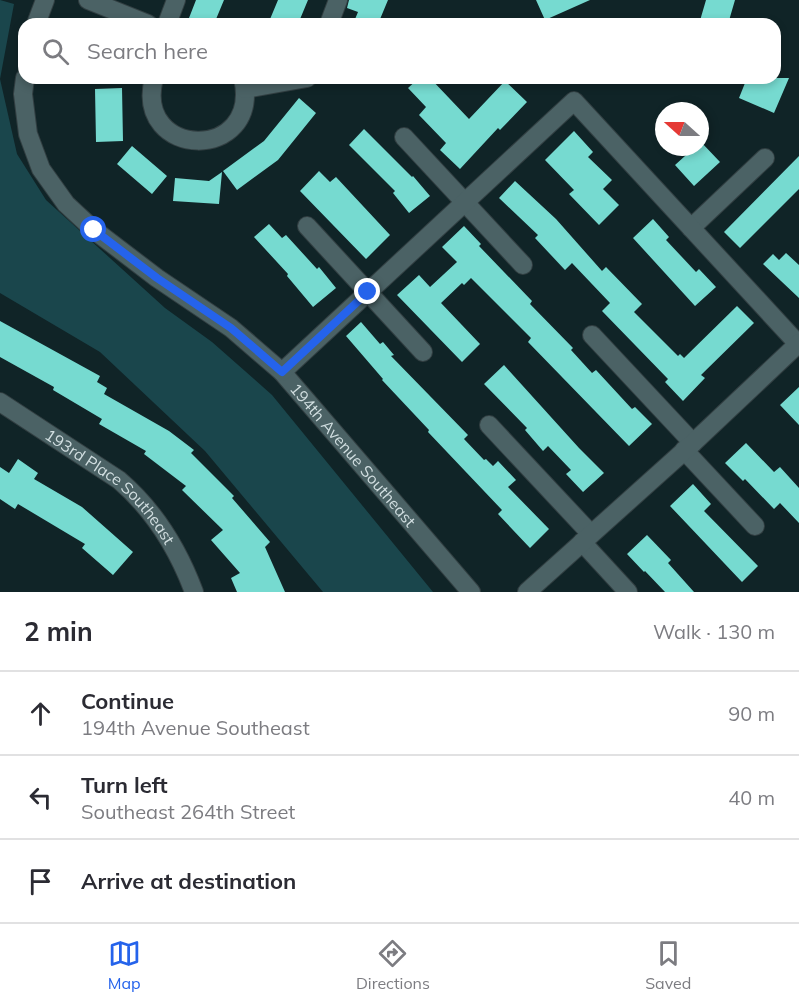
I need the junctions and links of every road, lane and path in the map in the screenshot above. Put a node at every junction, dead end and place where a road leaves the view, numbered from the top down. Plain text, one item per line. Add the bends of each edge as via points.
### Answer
1 (45, 0) edge
2 (88, 0) edge
3 (176, 0) edge
4 (338, 0) edge
5 (38, 18) edge
6 (133, 18) edge
7 (169, 18) edge
8 (331, 18) edge
9 (153, 84) edge
10 (244, 84) edge
11 (24, 86) edge
12 (404, 137) dead end
13 (765, 158) dead end
14 (465, 202) junction
15 (307, 226) dead end
16 (691, 228) junction
17 (523, 265) dead end
18 (368, 292) junction
19 (592, 335) dead end
20 (799, 344) edge
21 (423, 352) dead end
22 (282, 372) junction
23 (0, 402) edge
24 (489, 425) dead end
25 (688, 446) junction
26 (755, 526) dead end
27 (586, 538) junction
28 (194, 592) edge
29 (471, 592) edge
30 (527, 592) edge
31 (628, 592) edge

1 - 5 street
2 - 6 street
3 - 7 street
4 - 8 street
9 - 10 street via 152,99 159,121 187,140 209,140 229,130 242,111
11 - 22 street, 194th Avenue Southeast via 28,134 41,169 66,204 157,278 231,328
12 - 14 street
13 - 16 street
14 - 16 street via 574,101
14 - 17 street
14 - 18 street
15 - 18 street
16 - 20 street
18 - 21 street
18 - 22 street
19 - 25 street
20 - 25 street
22 - 29 street, 194th Avenue Southeast
23 - 28 street, 193rd Place Southeast via 137,495 168,536
24 - 27 street
25 - 26 street
25 - 27 street
27 - 30 street
27 - 31 street

